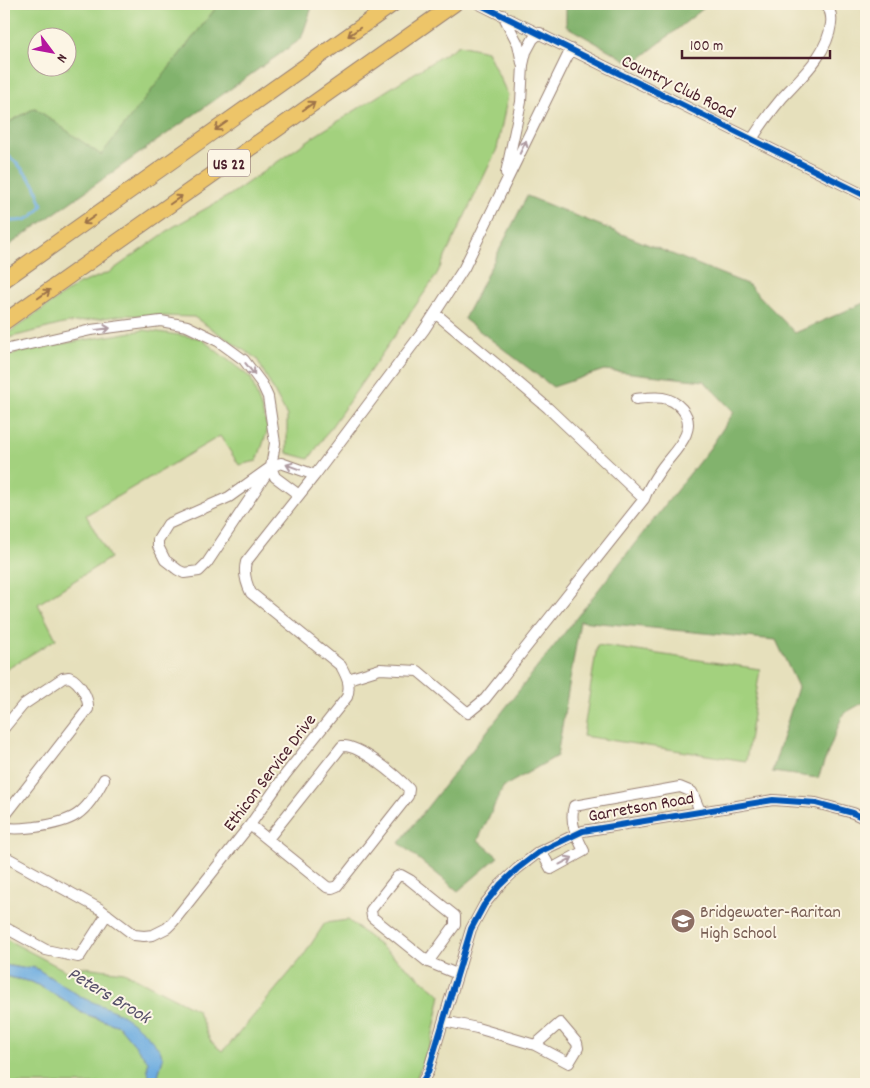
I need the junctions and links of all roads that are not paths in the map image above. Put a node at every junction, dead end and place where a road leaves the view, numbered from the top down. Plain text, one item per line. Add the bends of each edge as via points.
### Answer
1 (394, 4) edge
2 (454, 4) edge
3 (479, 4) edge
4 (824, 4) edge
5 (503, 16) junction
6 (540, 33) junction
7 (571, 49) junction
8 (523, 65) junction
9 (752, 139) junction
10 (501, 191) junction
11 (866, 196) edge
12 (4, 280) edge
13 (434, 314) junction
14 (4, 322) edge
15 (4, 350) edge
16 (636, 399) dead end
17 (270, 467) junction
18 (315, 475) junction
19 (299, 495) junction
20 (644, 499) junction
21 (348, 680) junction
22 (4, 728) edge
23 (104, 779) dead end
24 (700, 811) junction
25 (4, 817) edge
26 (866, 818) edge
27 (250, 825) junction
28 (4, 828) edge
29 (576, 835) junction
30 (268, 839) junction
31 (541, 851) junction
32 (4, 856) edge
33 (107, 914) junction
34 (4, 927) edge
35 (428, 962) junction
36 (457, 974) junction
37 (444, 1021) junction
38 (535, 1045) dead end
39 (421, 1084) edge

1 -> 12 highway, US 22
14 -> 2 highway, US 22
3 - 5 street, Country Club Road
4 - 9 street via 830,10 832,20 823,48
5 - 6 street, Country Club Road
5 - 8 street via 518,44
6 - 7 street, Country Club Road
6 - 8 street via 529,46
7 - 9 street, Country Club Road
10 -> 7 street
8 - 10 street via 520,102
9 - 11 street, Country Club Road
10 - 13 street via 476,246
13 - 18 street
13 - 20 street via 548,408
15 -> 17 street via 91,330 161,321 188,326 235,352 262,384 268,397 275,443
16 - 20 street via 662,397 676,402 687,415 688,429 679,447 662,467
17 - 17 street via 228,497 168,524 158,540 165,560 184,573 199,571
18 -> 17 street via 281,463
17 - 19 street via 275,478
18 - 19 street
19 - 21 street via 246,562 246,583 251,593 341,666
20 - 21 street via 485,699 468,713 418,671 380,669
21 - 27 street, Ethicon Service Drive via 347,697
22 - 25 street via 22,705 63,678 72,678 78,683 88,702 88,709
23 - 28 street via 86,806 73,818 44,826
24 - 26 street, Garretson Road via 794,800 834,807
24 - 29 street, Garretson Road via 583,831
24 - 29 street via 692,792 680,787 574,806 571,815
27 - 30 street
27 - 33 street, Ethicon Service Drive via 167,928 153,935 134,935
29 - 31 street, Garretson Road
31 -> 29 street via 551,869 584,851
30 - 30 street via 327,887 334,888 408,796 409,789 364,752 342,746
31 - 36 street, Garretson Road via 517,869 484,906 472,929
32 - 33 street, Ethicon Service Drive
33 - 34 street via 78,958 46,950
35 - 35 street via 372,917 371,910 396,877 410,880 455,916 455,925
35 - 36 street
36 - 37 street, Garretson Road
37 - 38 street
37 - 39 street, Garretson Road

